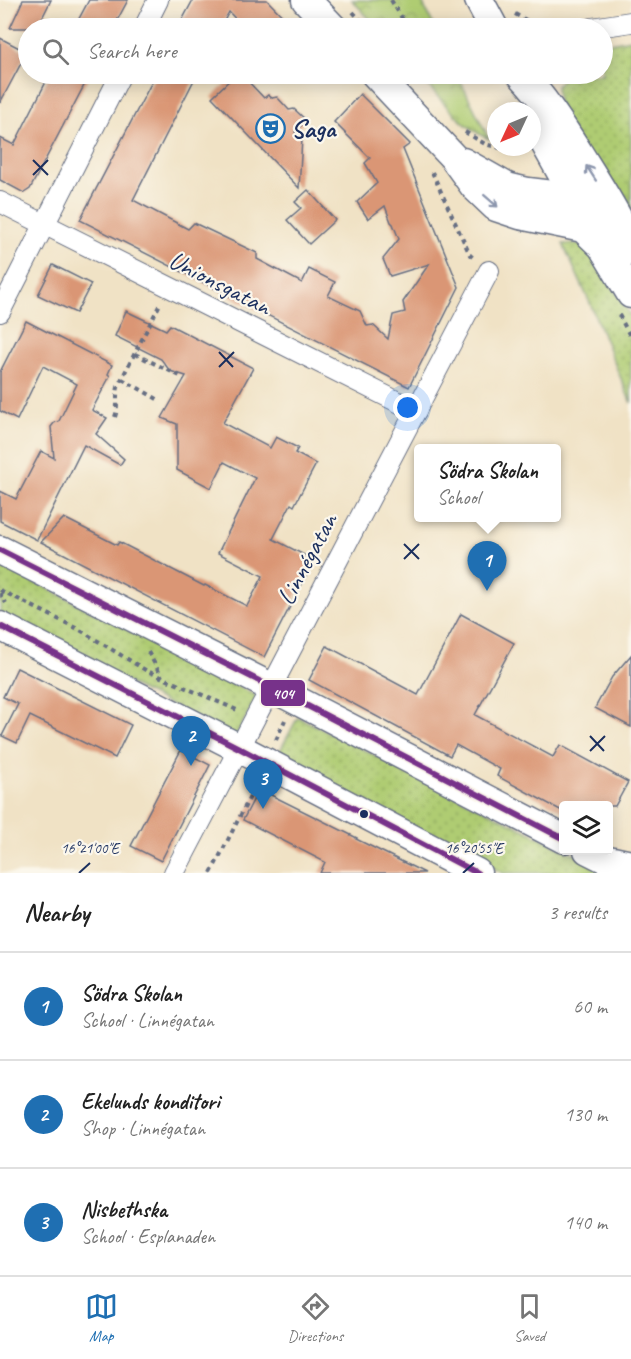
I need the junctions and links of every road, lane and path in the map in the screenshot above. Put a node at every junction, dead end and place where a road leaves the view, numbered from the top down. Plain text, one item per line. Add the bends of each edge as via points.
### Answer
1 (158, 0) edge
2 (306, 0) edge
3 (391, 0) edge
4 (479, 0) edge
5 (149, 18) edge
6 (323, 18) edge
7 (402, 18) edge
8 (489, 18) edge
9 (631, 22) edge
10 (613, 25) edge
11 (116, 84) edge
12 (382, 84) edge
13 (420, 84) edge
14 (517, 84) edge
15 (530, 84) edge
16 (428, 92) dead end
17 (523, 102) edge
18 (458, 125) dead end
19 (541, 137) edge
20 (487, 144) edge
21 (442, 164) junction
22 (576, 201) junction
23 (0, 202) edge
24 (45, 225) junction
25 (631, 242) edge
26 (602, 246) junction
27 (631, 250) edge
28 (489, 271) joint
29 (169, 287) junction
30 (631, 294) edge
31 (0, 312) edge
32 (135, 354) junction
33 (180, 376) dead end
34 (122, 380) junction
35 (161, 401) dead end
36 (416, 411) junction
37 (115, 417) dead end
38 (0, 550) edge
39 (0, 590) edge
40 (140, 621) junction
41 (0, 626) edge
42 (164, 678) junction
43 (169, 686) dead end
44 (271, 687) junction
45 (255, 718) junction
46 (239, 748) junction
47 (559, 836) edge
48 (598, 855) edge
49 (631, 865) edge
50 (174, 873) edge
51 (477, 873) edge

1 - 5 street
2 - 6 street
3 - 7 path
4 - 8 street
9 - 10 street
11 - 24 street
12 - 21 street
13 - 16 path
14 - 17 street
25 -> 15 street via 565,131
18 - 20 path
19 - 22 street
21 - 22 street via 486,174 507,187
21 -> 26 street via 496,207 583,228
21 - 28 path via 470,255
22 - 26 street
22 - 27 street via 595,208
23 - 24 street, Unionsgatan
24 - 29 street, Unionsgatan
24 - 31 street
26 - 30 street
28 - 36 street, Linnégatan
29 - 32 path
29 - 36 street, Unionsgatan
32 - 33 path
32 - 34 path
34 - 35 path
34 - 37 path via 117,390
36 - 44 street, Linnégatan
38 - 40 street
39 - 42 path
40 - 42 path via 138,634
40 - 44 street
41 - 46 street
42 - 43 path
42 - 45 path
44 - 45 street, Linnégatan
44 - 47 street
45 - 46 street, Linnégatan
46 - 50 street, Linnégatan
46 - 51 street
48 - 49 street

